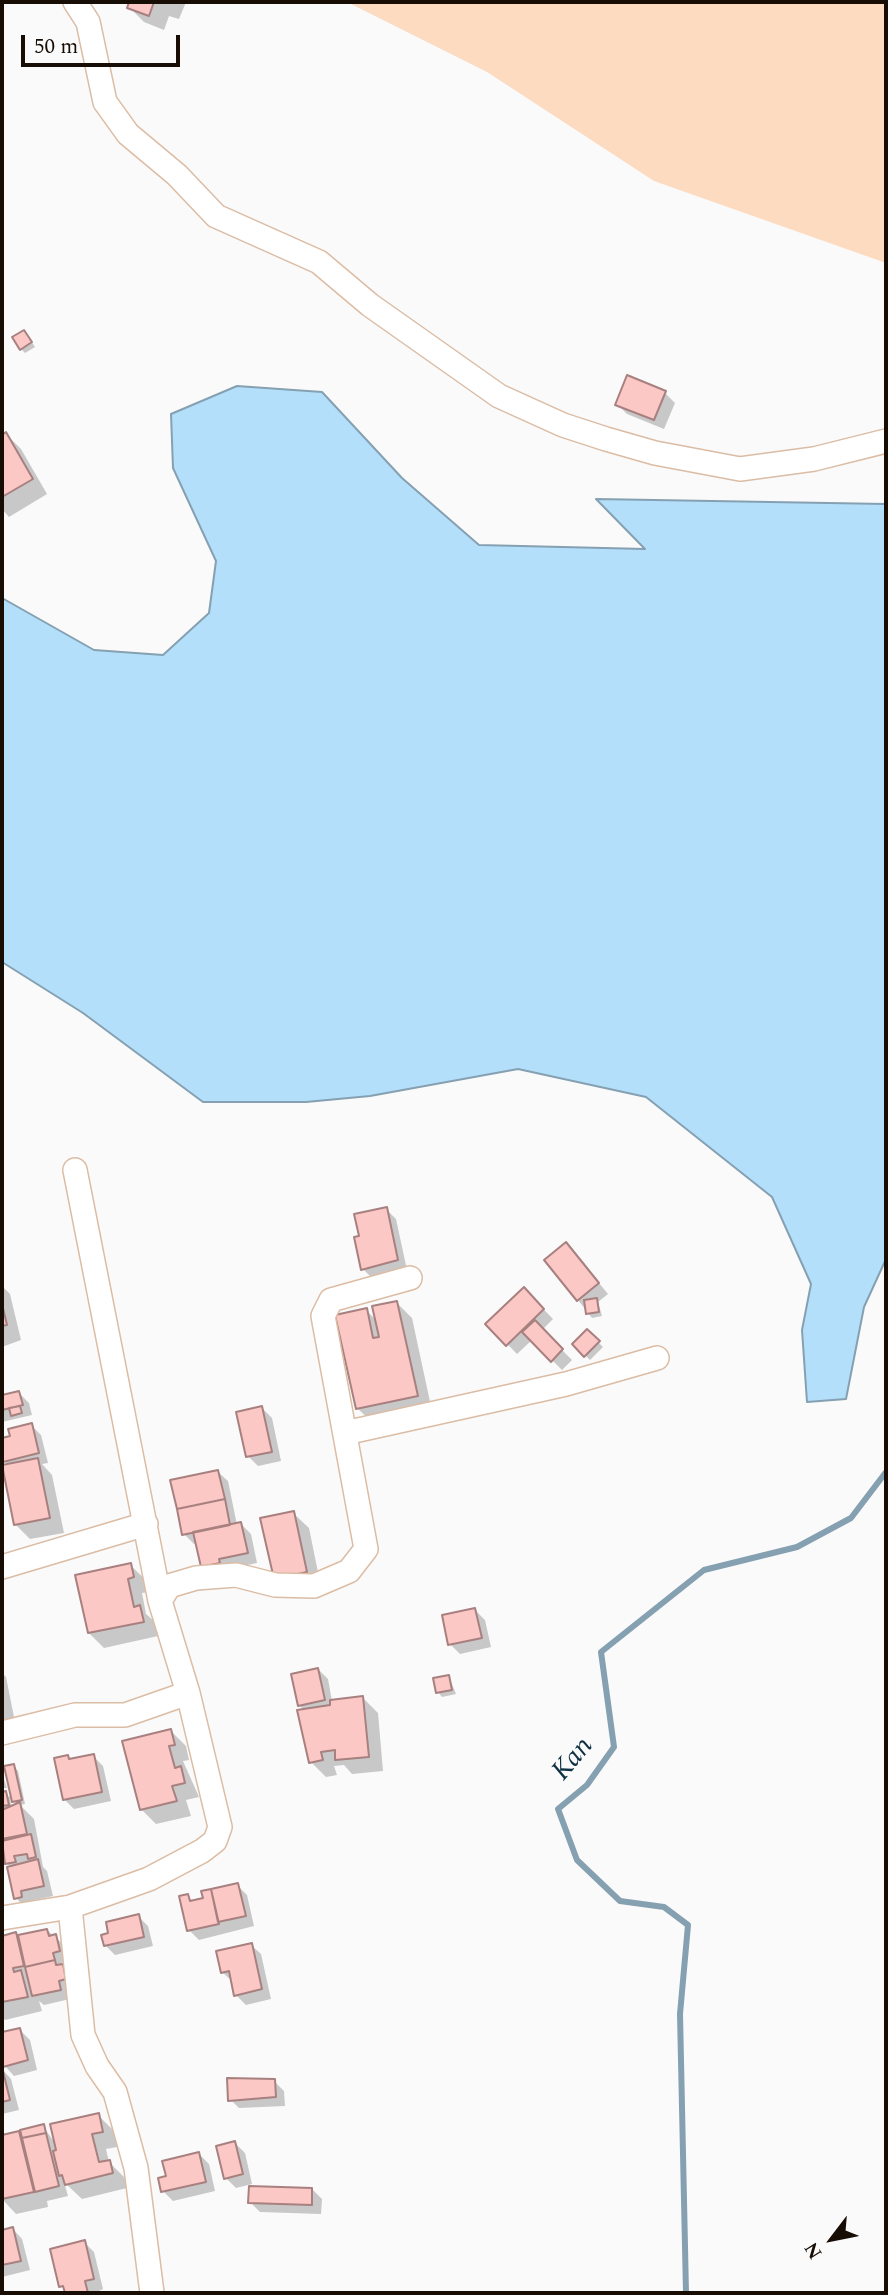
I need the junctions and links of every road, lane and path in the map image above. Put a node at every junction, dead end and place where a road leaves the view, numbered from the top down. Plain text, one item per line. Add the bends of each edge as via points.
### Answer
1 (75, 2) edge
2 (886, 441) edge
3 (75, 1170) dead end
4 (410, 1278) dead end
5 (657, 1358) dead end
6 (345, 1433) junction
7 (146, 1524) junction
8 (2, 1567) edge
9 (160, 1601) junction
10 (188, 1693) junction
11 (2, 1733) edge
12 (70, 1908) junction
13 (2, 1918) edge
14 (152, 2293) edge

1 - 2 street via 88,22 105,102 128,134 216,216 319,262 370,305 499,396 606,439 740,469 814,459
3 - 7 street
4 - 6 street via 331,1300 323,1316
5 - 6 street via 566,1384
6 - 9 street via 366,1549 349,1571 314,1586 275,1585 236,1575 196,1578 169,1586
7 - 8 street
7 - 9 street
9 - 10 street
10 - 11 street via 125,1715 75,1715
10 - 12 street via 220,1827 215,1841 149,1880
12 - 13 street
12 - 14 street via 83,2035 115,2092 136,2168

